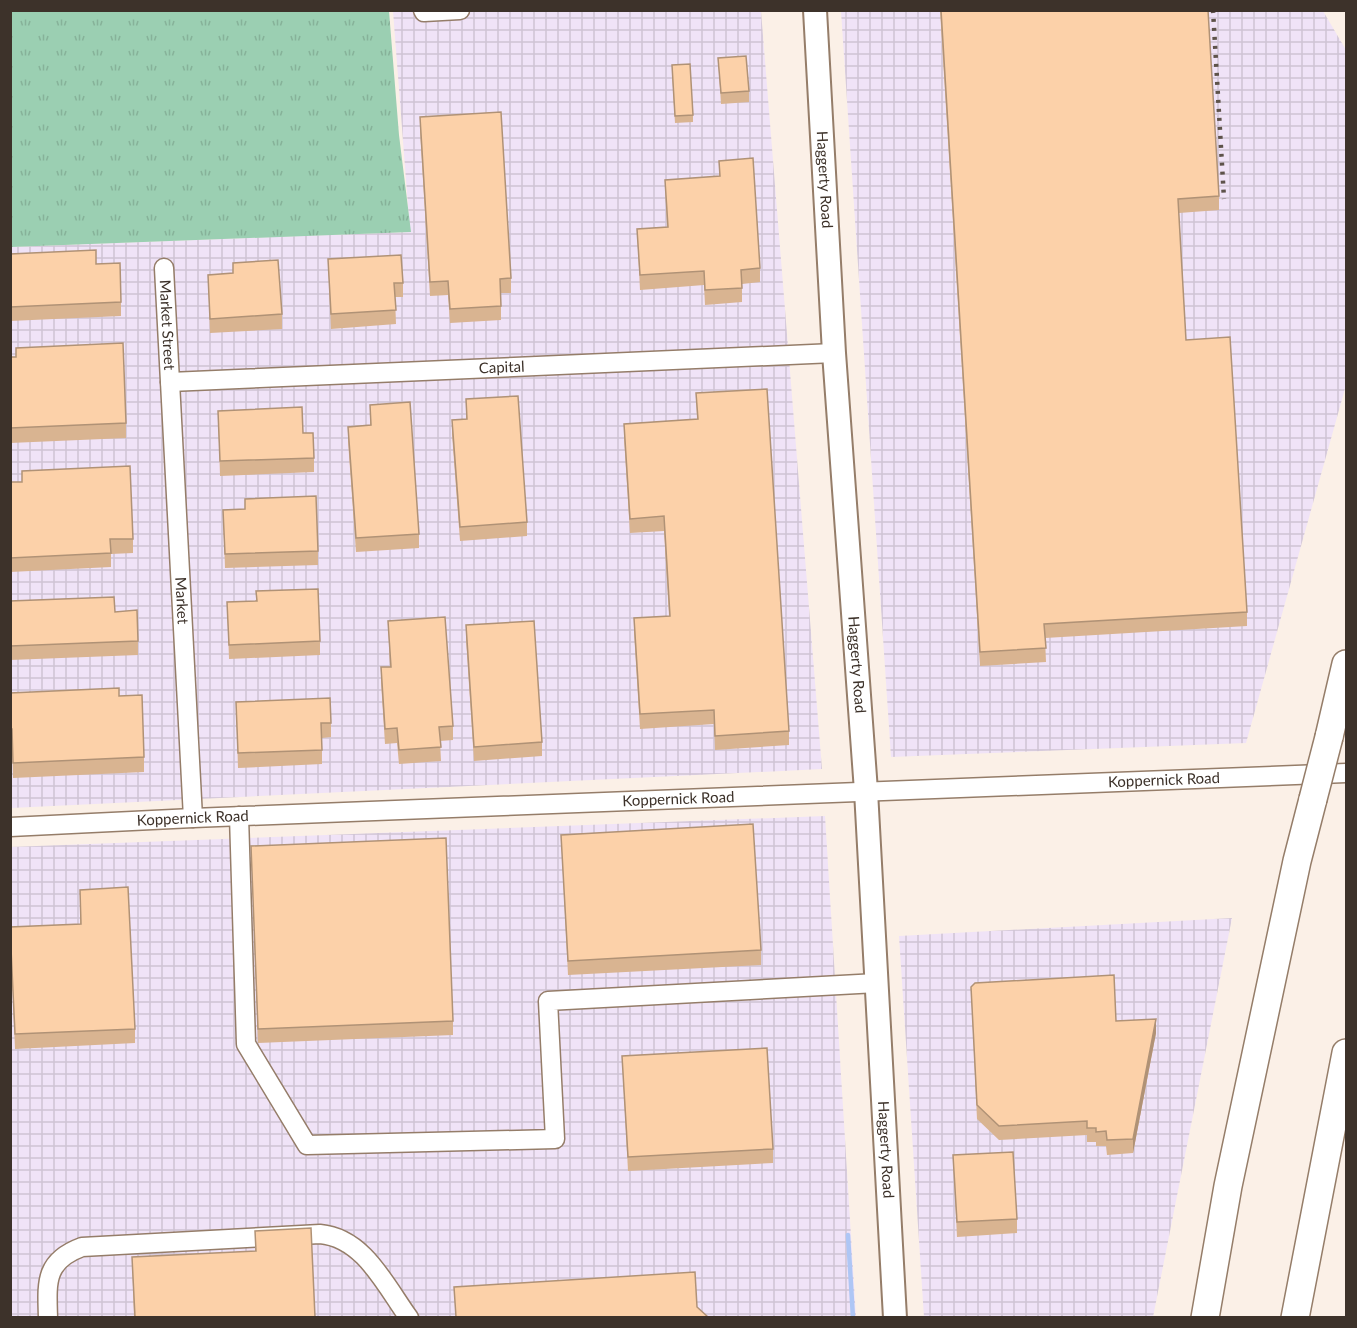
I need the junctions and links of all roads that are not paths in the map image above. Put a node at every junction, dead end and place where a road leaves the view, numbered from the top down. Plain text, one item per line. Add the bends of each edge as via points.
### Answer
1 (423, 10) edge
2 (460, 10) edge
3 (814, 10) edge
4 (164, 268) dead end
5 (834, 353) junction
6 (170, 382) junction
7 (1347, 664) edge
8 (1347, 773) edge
9 (866, 791) junction
10 (239, 816) junction
11 (193, 818) junction
12 (10, 827) edge
13 (877, 982) junction
14 (1347, 1053) edge
15 (48, 1317) edge
16 (409, 1317) edge
17 (895, 1317) edge
18 (1205, 1317) edge
19 (1295, 1317) edge

1 - 2 street
3 - 5 main road, Haggerty Road
4 - 6 street, Market Street
5 - 6 street, Capital
5 - 9 main road, Haggerty Road
6 - 11 street, Market
7 - 18 highway, bridge via 1297,861 1230,1174
8 - 9 street, Koppernick Road
9 - 10 street, Koppernick Road
9 - 13 main road, Haggerty Road
10 - 11 street, Koppernick Road
10 - 13 street via 246,1044 307,1145 555,1139 548,1001
11 - 12 street, Koppernick Road
13 - 17 main road, Haggerty Road
14 - 19 highway
15 - 16 street via 47,1288 53,1267 66,1254 82,1247 320,1234 345,1240 363,1253

